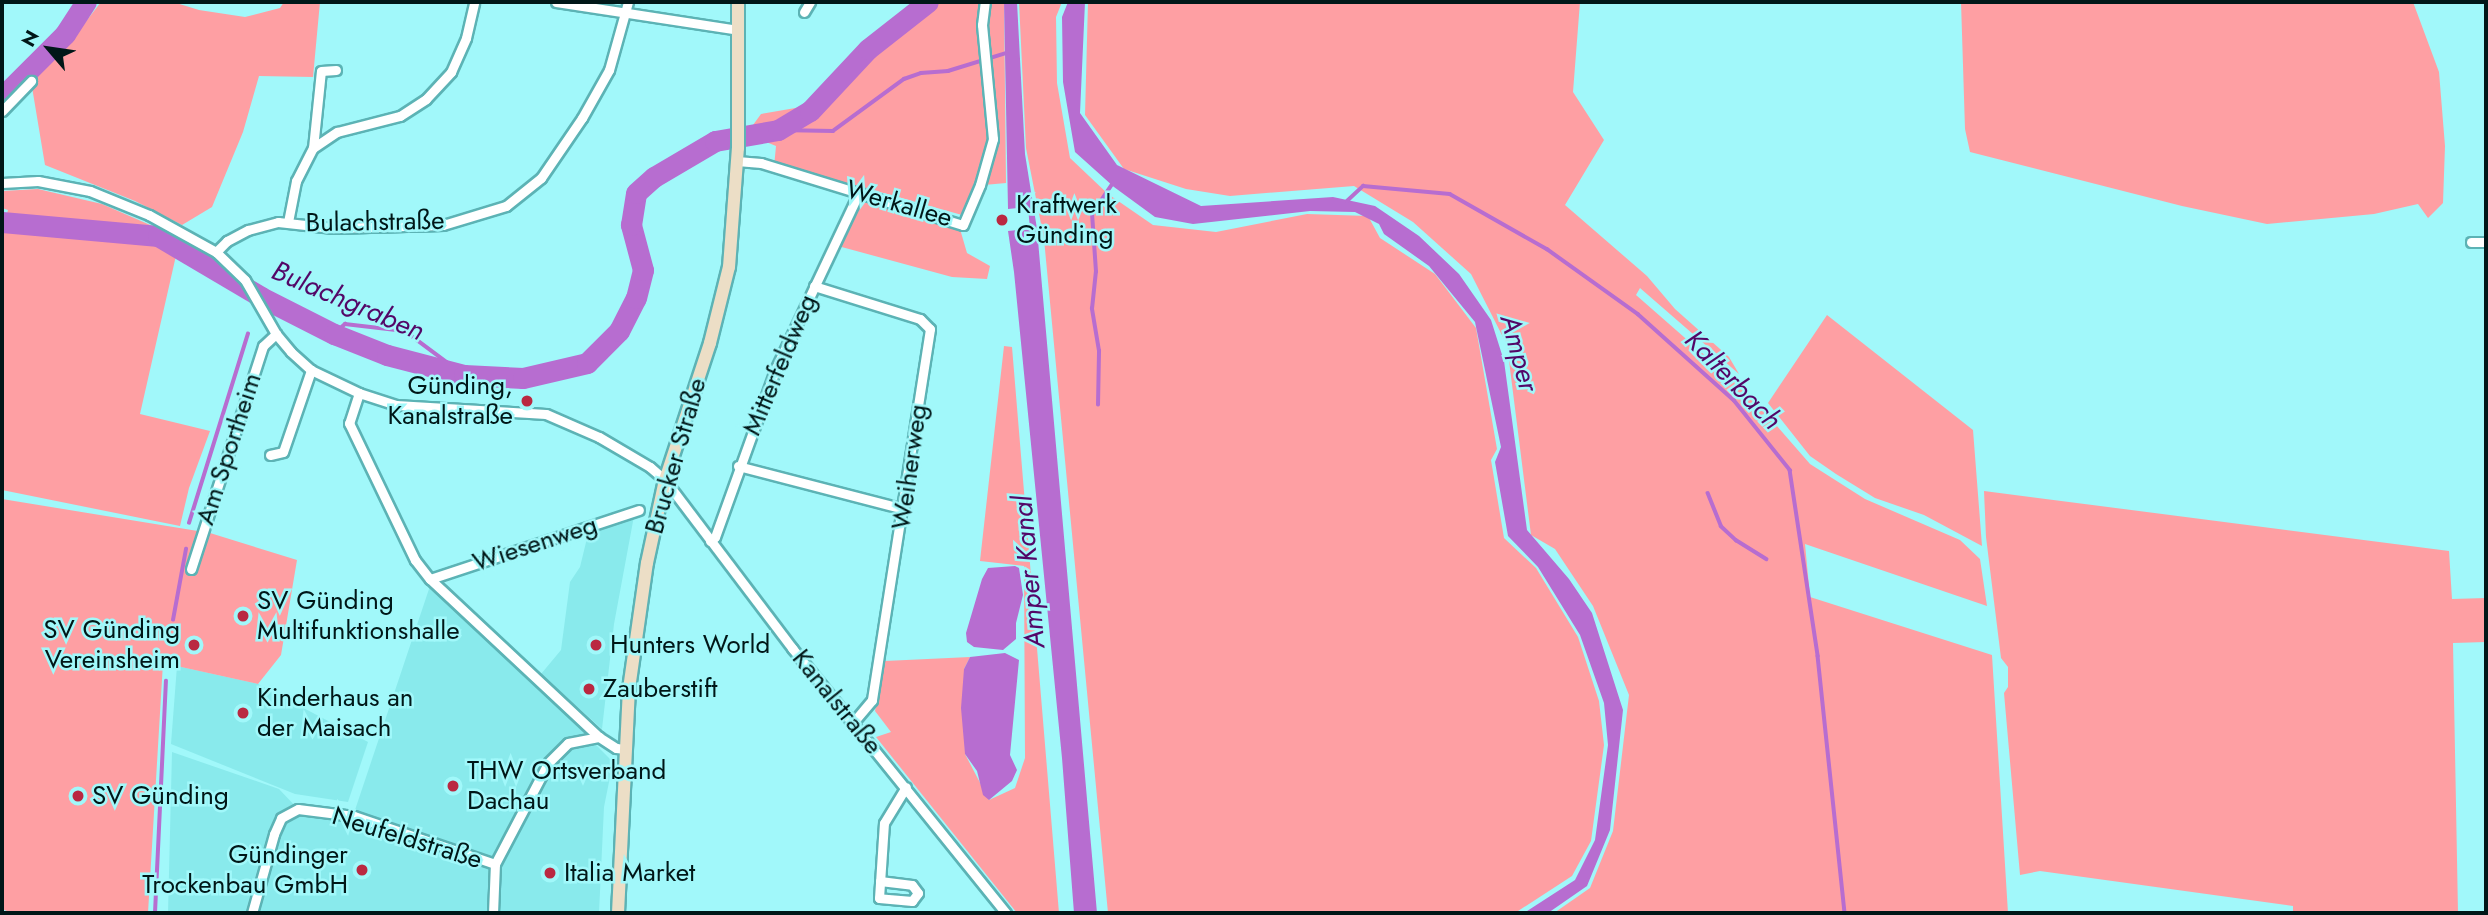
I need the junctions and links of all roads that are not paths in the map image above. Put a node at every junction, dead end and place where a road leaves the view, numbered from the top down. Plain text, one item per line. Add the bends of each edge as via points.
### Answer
1 (474, 2) edge
2 (556, 2) edge
3 (628, 2) edge
4 (738, 2) edge
5 (810, 2) edge
6 (985, 2) edge
7 (804, 12) dead end
8 (627, 13) junction
9 (738, 30) junction
10 (336, 70) dead end
11 (31, 81) dead end
12 (2, 111) edge
13 (313, 148) junction
14 (738, 155) junction
15 (2, 183) edge
16 (859, 192) junction
17 (288, 222) junction
18 (2471, 242) dead end
19 (2486, 242) edge
20 (216, 251) junction
21 (814, 286) junction
22 (276, 334) junction
23 (311, 370) junction
24 (359, 393) junction
25 (270, 455) dead end
26 (738, 466) junction
27 (665, 480) junction
28 (904, 509) junction
29 (639, 510) dead end
30 (710, 541) junction
31 (191, 569) dead end
32 (430, 579) junction
33 (853, 723) junction
34 (599, 737) junction
35 (625, 749) junction
36 (905, 786) junction
37 (495, 864) junction
38 (880, 881) dead end
39 (252, 913) edge
40 (493, 913) edge
41 (618, 913) edge
42 (1006, 913) edge

1 - 13 street via 466,38 451,72 426,99 400,116 337,132
2 - 8 street
3 - 8 street, Bulachstraße
4 - 9 main road, Brucker Straße
5 - 7 street
6 - 16 street, Werkallee via 982,25 993,139 963,225
8 - 9 street
8 - 17 street, Bulachstraße via 609,70 582,118 541,178 506,206 443,225 333,228
9 - 14 main road, Brucker Straße
10 - 13 street via 321,71
11 - 12 street
13 - 17 street via 296,181
14 - 16 street, Werkallee
14 - 27 main road, Brucker Straße via 734,223 721,305
15 - 20 street via 38,181 90,191 149,215
16 - 21 street, Mitterfeldweg
17 - 20 street, Bulachstraße via 248,230
18 - 19 street
20 - 22 street via 244,280
21 - 26 street, Mitterfeldweg
21 - 28 street, Weiherweg via 920,319 930,329
22 - 23 street
22 - 31 street, Am Sportheim via 263,346
23 - 24 street, Kanalstraße
23 - 25 street via 284,453
24 - 27 street, Kanalstraße via 396,405 546,414 618,448
24 - 32 street via 349,423 415,561
26 - 28 street
26 - 30 street, Mitterfeldweg
27 - 30 street, Kanalstraße
27 - 35 main road, Brucker Straße via 636,631
28 - 33 street, Weiherweg via 872,700
29 - 32 street, Wiesenweg
30 - 33 street, Kanalstraße
32 - 34 street
33 - 36 street, Kanalstraße
34 - 35 street
34 - 37 street, Neufeldstraße via 577,739 556,751
35 - 41 main road, Brucker Straße
36 - 38 street via 884,823
36 - 42 street, Kanalstraße
37 - 39 street, Neufeldstraße via 354,816 298,809 281,818
37 - 40 street, Neufeldstraße

